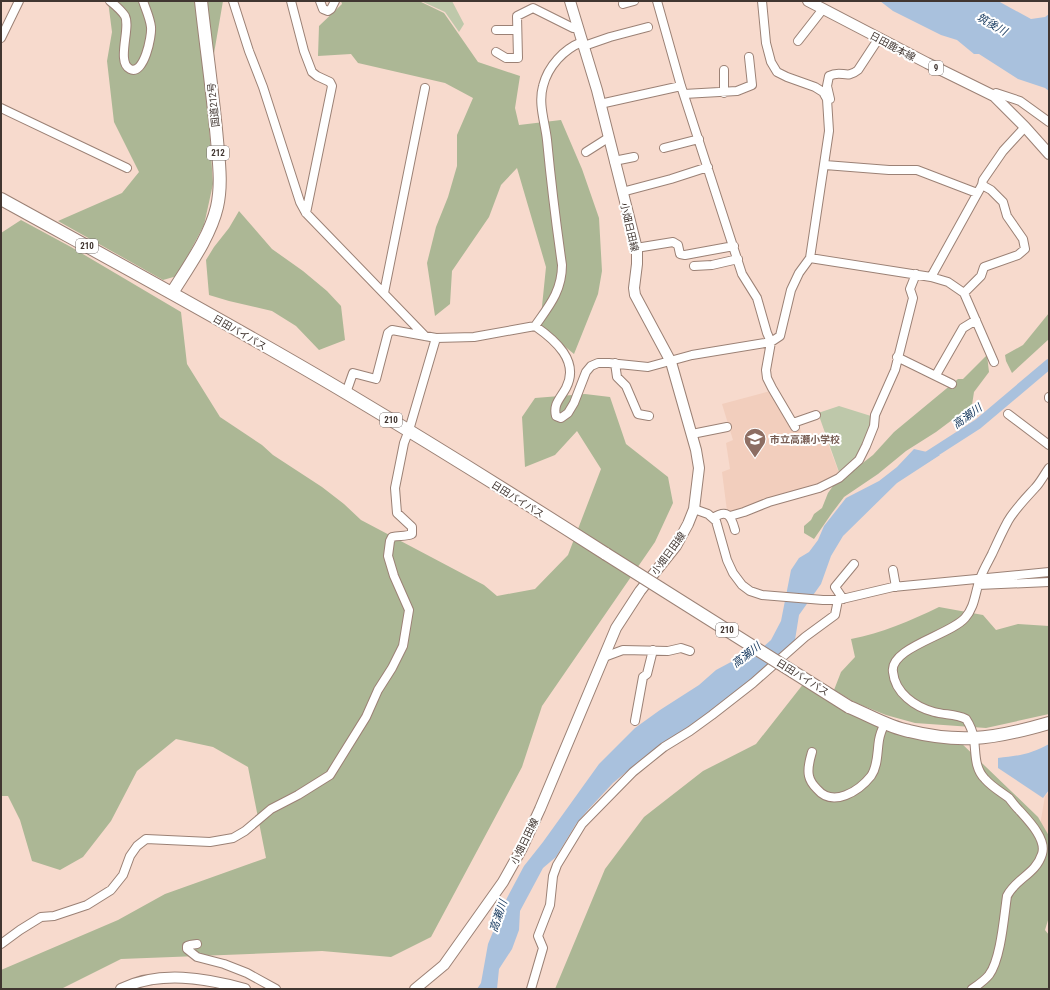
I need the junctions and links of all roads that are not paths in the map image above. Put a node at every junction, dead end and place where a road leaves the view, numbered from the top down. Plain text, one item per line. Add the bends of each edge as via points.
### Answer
1 (19, 1) edge
2 (110, 1) edge
3 (143, 1) edge
4 (201, 1) edge
5 (233, 1) edge
6 (291, 1) edge
7 (320, 1) edge
8 (335, 1) edge
9 (570, 1) edge
10 (634, 1) edge
11 (657, 1) edge
12 (762, 1) edge
13 (808, 1) edge
14 (623, 4) dead end
15 (823, 9) junction
16 (648, 27) dead end
17 (578, 28) junction
18 (496, 30) dead end
19 (517, 30) junction
20 (1, 38) edge
21 (879, 38) junction
22 (798, 42) dead end
23 (583, 44) junction
24 (496, 52) dead end
25 (749, 57) dead end
26 (724, 70) dead end
27 (425, 88) dead end
28 (683, 90) junction
29 (724, 93) junction
30 (996, 93) dead end
31 (600, 104) junction
32 (1, 108) edge
33 (1049, 122) edge
34 (829, 124) junction
35 (1025, 127) junction
36 (608, 138) junction
37 (699, 139) junction
38 (664, 148) dead end
39 (586, 152) dead end
40 (1049, 154) edge
41 (634, 157) dead end
42 (614, 161) junction
43 (825, 165) junction
44 (708, 167) junction
45 (127, 168) dead end
46 (982, 185) junction
47 (622, 192) junction
48 (977, 194) junction
49 (1, 199) edge
50 (306, 213) junction
51 (734, 246) junction
52 (636, 248) junction
53 (810, 258) junction
54 (738, 259) junction
55 (694, 266) dead end
56 (916, 274) junction
57 (931, 276) junction
58 (172, 293) junction
59 (384, 293) junction
60 (964, 293) junction
61 (976, 320) junction
62 (534, 326) junction
63 (425, 336) junction
64 (436, 338) junction
65 (771, 342) junction
66 (897, 357) junction
67 (671, 362) junction
68 (994, 362) dead end
69 (615, 363) junction
70 (936, 375) junction
71 (952, 384) dead end
72 (346, 393) junction
73 (1008, 414) dead end
74 (816, 415) dead end
75 (649, 416) dead end
76 (727, 427) dead end
77 (409, 430) junction
78 (692, 434) junction
79 (1049, 445) edge
80 (1049, 468) edge
81 (694, 509) junction
82 (730, 516) junction
83 (713, 518) junction
84 (735, 530) dead end
85 (854, 564) dead end
86 (893, 570) dead end
87 (1049, 572) edge
88 (979, 582) junction
89 (1049, 582) edge
90 (896, 587) junction
91 (841, 599) junction
92 (653, 650) junction
93 (690, 651) dead end
94 (604, 657) junction
95 (635, 721) dead end
96 (884, 723) junction
97 (1049, 723) edge
98 (974, 738) junction
99 (812, 752) dead end
100 (1, 944) edge
101 (197, 944) dead end
102 (121, 989) edge
103 (245, 989) edge
104 (276, 989) edge
105 (415, 989) edge
106 (531, 989) edge
107 (972, 989) edge

1 - 20 street
2 - 3 street via 125,17 127,26 124,53 126,64 134,70 141,65 150,42 151,29
4 - 58 highway, 国道212号 / 212 via 214,114 219,194 212,225
5 - 50 street via 300,202
6 - 50 street via 312,72 330,82 332,86
7 - 8 street via 323,10 328,11
9 - 17 main road, 小畑日田線
10 - 14 street
11 - 28 street
12 - 34 street via 766,43 771,62 777,72 823,92 827,99
13 - 15 main road, 日田鹿本線 / 9
15 - 21 main road, 日田鹿本線 / 9
15 - 22 street
16 - 23 street
17 - 19 street via 573,28 533,8 516,16
17 - 23 main road, 小畑日田線
18 - 19 street
19 - 24 street via 518,58 506,58
21 - 34 street via 853,74 837,73 829,76
21 - 35 main road, 日田鹿本線 / 9 via 994,96
23 - 31 main road, 小畑日田線
23 - 62 street via 566,51 554,64 543,85 540,101 562,276 552,302
25 - 29 street via 752,85
26 - 29 street
27 - 59 street
28 - 29 street
28 - 31 street
28 - 37 street
30 - 33 street via 1020,101
31 - 36 main road, 小畑日田線
32 - 45 street
34 - 43 street
35 - 40 main road, 日田鹿本線 / 9
35 - 46 street via 1003,151
36 - 39 street
36 - 42 main road, 小畑日田線
37 - 38 street
37 - 44 street
41 - 42 street
42 - 47 main road, 小畑日田線
43 - 48 street via 917,170
43 - 53 street
44 - 47 street
44 - 51 street
46 - 48 street
46 - 60 street via 1003,202 1007,216 1023,238 1025,249 984,267 981,276
47 - 52 main road, 小畑日田線
48 - 57 street
49 - 58 highway, 日田バイパス / 210
50 - 59 street
51 - 52 street via 685,255 680,254 678,245 673,242
51 - 54 street
52 - 67 main road, 小畑日田線 via 635,295
53 - 56 street
53 - 65 street via 791,290 780,336
54 - 55 street
54 - 65 street via 742,274 757,298
56 - 57 street
56 - 66 street via 910,289 913,298
57 - 60 street via 948,282
58 - 72 highway, 日田バイパス / 210
59 - 63 street
60 - 61 street
61 - 68 street
61 - 70 street via 963,328
62 - 64 street via 474,337
62 - 69 street via 559,346 566,356 570,370 566,388 556,403 556,416 561,418 568,414 591,366 598,363
63 - 64 street
63 - 72 street via 392,330 388,333 376,379 353,373
64 - 77 street
65 - 67 street via 692,355
65 - 74 street via 767,363 768,378 794,425
66 - 70 street
66 - 82 street via 895,370 875,415 874,426 858,460 838,478 819,488
67 - 69 street via 648,367
67 - 78 main road, 小畑日田線
69 - 75 street via 617,377 626,386 638,414
70 - 71 street
72 - 77 highway, 日田バイパス / 210
73 - 79 street
76 - 78 street
77 - 96 highway, 日田バイパス / 210, bridge via 849,707
77 - 100 street via 404,443 395,499 397,513 412,527 412,534 392,537 388,556 409,610 403,646 378,690 366,718 330,775 271,809 233,838 210,842 146,839 130,856 123,875 111,890 87,905 54,916 41,917
78 - 81 main road, 小畑日田線 via 699,468
80 - 88 street via 1008,521
81 - 83 street
81 - 94 main road, 小畑日田線 via 676,546 640,591 616,628
82 - 83 street via 725,513
82 - 84 street
83 - 91 street via 733,573 750,591 782,598
85 - 91 street via 835,587
86 - 90 street
87 - 88 street
88 - 89 street
88 - 90 street
88 - 98 street via 972,606 960,624 910,648 894,662 892,670 898,688 905,696 927,710 966,719
90 - 91 street
91 - 106 street via 835,615 712,715 664,747 633,772 582,824 553,876 550,905 538,936 543,948
92 - 93 street via 668,651 681,648
92 - 94 street via 623,650
92 - 95 street via 647,674 643,677
94 - 105 main road, 小畑日田線 via 540,809 503,882 444,965
96 - 98 highway, 日田バイパス / 210 via 909,731 953,738
96 - 99 street via 873,774 857,790 847,795 831,797 822,794 811,782 809,764
97 - 98 highway, 日田バイパス / 210
98 - 107 street via 980,774 1026,818 1039,836 1043,849 1033,870 1010,890 994,967 989,976
101 - 104 street via 190,944 187,950 198,957 247,973
102 - 103 main road via 161,978 208,980

